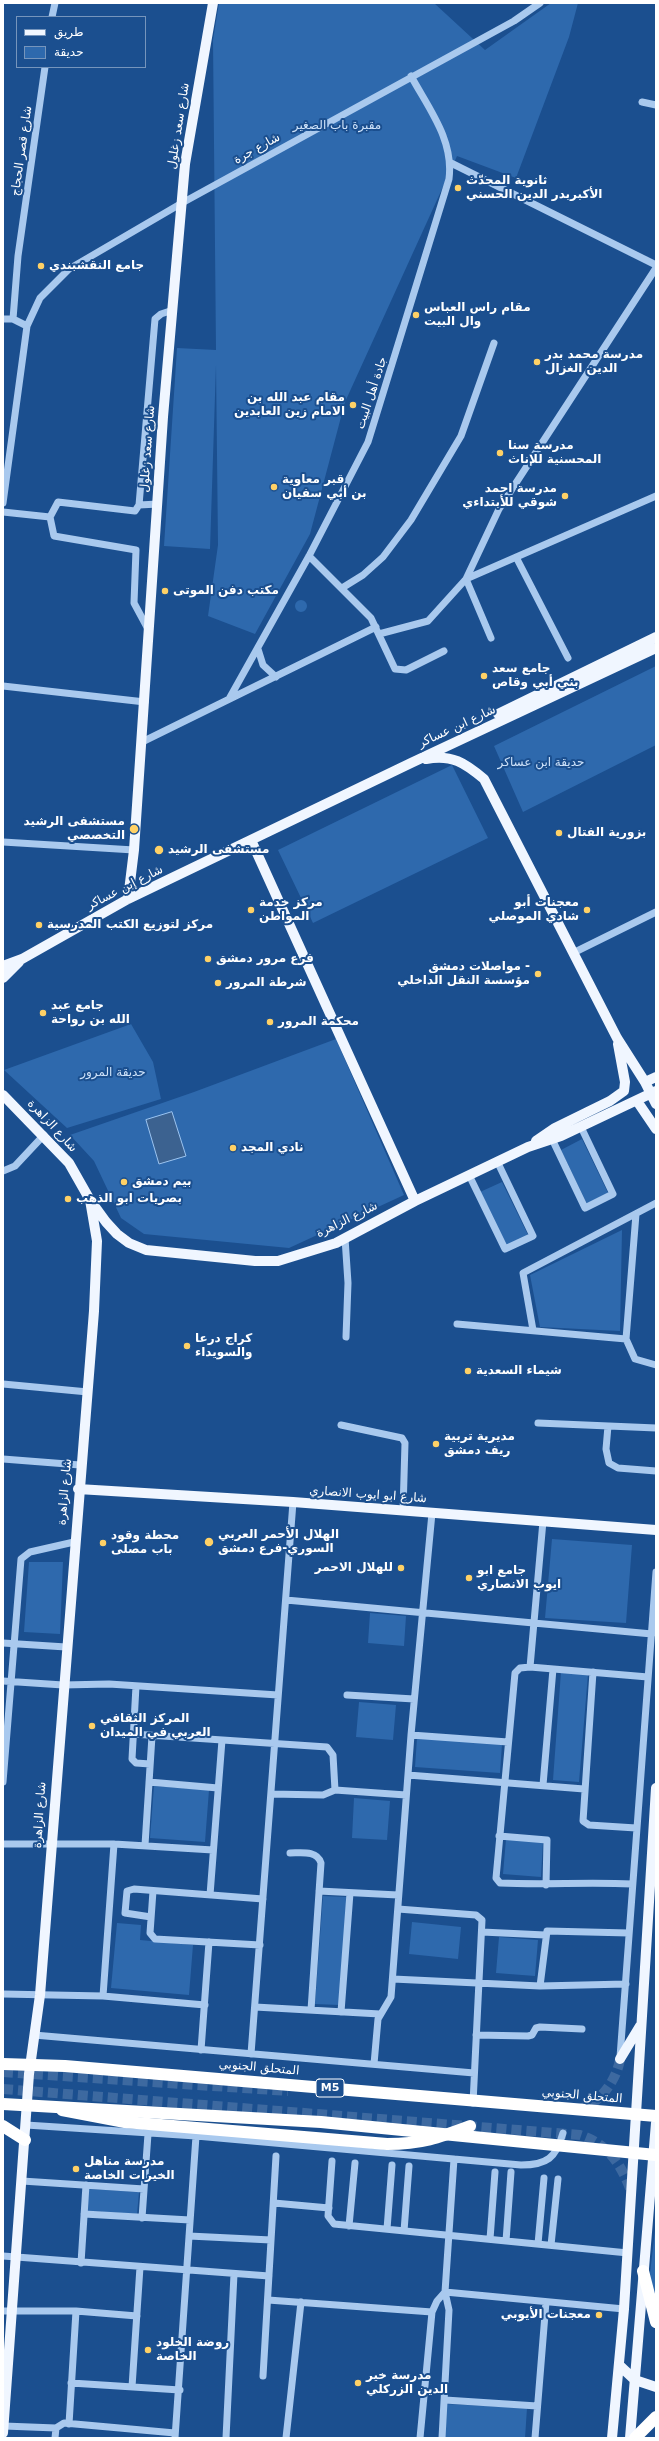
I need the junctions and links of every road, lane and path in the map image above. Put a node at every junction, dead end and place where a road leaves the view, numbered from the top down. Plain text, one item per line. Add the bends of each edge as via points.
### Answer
1 (55, 3) edge
2 (213, 3) edge
3 (540, 3) edge
4 (52, 16) edge
5 (45, 68) edge
6 (411, 76) junction
7 (642, 102) dead end
8 (656, 105) edge
9 (451, 164) junction
10 (182, 203) junction
11 (656, 267) edge
12 (173, 310) junction
13 (3, 319) edge
14 (13, 319) junction
15 (27, 326) junction
16 (494, 343) dead end
17 (656, 496) edge
18 (3, 503) edge
19 (158, 504) junction
20 (139, 505) junction
21 (3, 512) edge
22 (50, 517) junction
23 (309, 556) junction
24 (516, 558) junction
25 (466, 580) junction
26 (342, 588) junction
27 (150, 630) junction
28 (377, 631) junction
29 (656, 637) edge
30 (491, 638) dead end
31 (656, 648) edge
32 (258, 649) junction
33 (444, 651) dead end
34 (568, 658) dead end
35 (276, 677) junction
36 (3, 686) edge
37 (229, 699) junction
38 (145, 702) junction
39 (142, 742) junction
40 (411, 762) junction
41 (251, 840) junction
42 (3, 842) edge
43 (134, 850) junction
44 (128, 899) junction
45 (656, 912) edge
46 (573, 953) junction
47 (22, 959) junction
48 (3, 966) edge
49 (3, 978) edge
50 (617, 1038) junction
51 (656, 1077) edge
52 (645, 1082) junction
53 (653, 1093) edge
54 (4, 1094) edge
55 (637, 1101) junction
56 (656, 1104) edge
57 (581, 1127) junction
58 (656, 1129) edge
59 (44, 1135) junction
60 (552, 1139) junction
61 (528, 1147) junction
62 (497, 1162) junction
63 (3, 1171) edge
64 (469, 1175) junction
65 (90, 1200) junction
66 (415, 1201) junction
67 (656, 1203) edge
68 (636, 1214) junction
69 (345, 1238) junction
70 (457, 1324) dead end
71 (533, 1330) junction
72 (346, 1337) dead end
73 (626, 1339) junction
74 (656, 1365) edge
75 (3, 1384) edge
76 (88, 1392) junction
77 (538, 1423) dead end
78 (341, 1425) dead end
79 (608, 1426) junction
80 (656, 1428) edge
81 (3, 1459) edge
82 (80, 1465) junction
83 (656, 1471) edge
84 (78, 1489) junction
85 (293, 1502) junction
86 (403, 1510) junction
87 (432, 1513) junction
88 (543, 1521) junction
89 (656, 1530) edge
90 (74, 1542) junction
91 (656, 1572) edge
92 (286, 1600) junction
93 (422, 1612) junction
94 (534, 1623) junction
95 (652, 1634) junction
96 (3, 1643) edge
97 (13, 1643) junction
98 (66, 1647) junction
99 (530, 1667) junction
100 (553, 1669) junction
101 (593, 1672) junction
102 (648, 1677) junction
103 (6, 1682) edge
104 (63, 1685) junction
105 (136, 1686) junction
106 (278, 1695) junction
107 (347, 1695) dead end
108 (414, 1699) junction
109 (133, 1734) junction
110 (411, 1735) junction
111 (152, 1736) junction
112 (222, 1740) junction
113 (508, 1742) junction
114 (275, 1743) junction
115 (150, 1764) junction
116 (408, 1775) junction
117 (3, 1782) edge
118 (149, 1782) junction
119 (504, 1782) junction
120 (543, 1785) junction
121 (218, 1788) junction
122 (656, 1788) edge
123 (584, 1789) junction
124 (335, 1790) junction
125 (271, 1794) junction
126 (406, 1795) junction
127 (636, 1828) junction
128 (499, 1836) junction
129 (3, 1844) edge
130 (114, 1844) junction
131 (51, 1845) junction
132 (145, 1845) junction
133 (213, 1850) junction
134 (290, 1853) dead end
135 (654, 1854) edge
136 (632, 1884) junction
137 (546, 1885) junction
138 (153, 1891) junction
139 (319, 1891) junction
140 (350, 1893) junction
141 (210, 1895) junction
142 (398, 1895) junction
143 (263, 1899) junction
144 (398, 1909) junction
145 (656, 1911) edge
146 (151, 1918) junction
147 (646, 1923) junction
148 (482, 1932) junction
149 (629, 1933) junction
150 (545, 1935) junction
151 (209, 1942) junction
152 (260, 1945) junction
153 (393, 1979) junction
154 (479, 1983) junction
155 (626, 1984) junction
156 (540, 1986) junction
157 (3, 1994) edge
158 (40, 1995) junction
159 (103, 1996) junction
160 (204, 2005) junction
161 (255, 2006) junction
162 (311, 2010) junction
163 (342, 2012) junction
164 (380, 2014) junction
165 (641, 2024) junction
166 (582, 2029) dead end
167 (34, 2035) junction
168 (476, 2035) junction
169 (201, 2050) junction
170 (251, 2054) junction
171 (620, 2059) joint
172 (3, 2064) edge
173 (374, 2064) junction
174 (474, 2073) junction
175 (473, 2103) dead end
176 (3, 2104) edge
177 (49, 2107) junction
178 (656, 2116) edge
179 (656, 2123) edge
180 (26, 2125) junction
181 (3, 2126) edge
182 (470, 2126) dead end
183 (563, 2133) dead end
184 (148, 2134) junction
185 (196, 2136) junction
186 (25, 2140) junction
187 (656, 2155) edge
188 (276, 2156) dead end
189 (454, 2159) junction
190 (332, 2161) dead end
191 (355, 2163) dead end
192 (392, 2165) dead end
193 (409, 2166) dead end
194 (495, 2172) dead end
195 (511, 2172) dead end
196 (544, 2178) dead end
197 (558, 2179) dead end
198 (22, 2181) junction
199 (86, 2185) junction
200 (144, 2189) junction
201 (274, 2203) junction
202 (329, 2208) junction
203 (84, 2214) junction
204 (142, 2218) junction
205 (190, 2220) junction
206 (349, 2226) junction
207 (387, 2229) junction
208 (404, 2231) junction
209 (189, 2236) junction
210 (448, 2236) junction
211 (490, 2239) junction
212 (271, 2240) junction
213 (506, 2241) junction
214 (538, 2244) junction
215 (551, 2245) junction
216 (628, 2252) junction
217 (3, 2256) edge
218 (17, 2258) junction
219 (81, 2263) junction
220 (140, 2267) junction
221 (187, 2270) junction
222 (643, 2272) junction
223 (234, 2274) junction
224 (269, 2276) junction
225 (445, 2292) junction
226 (268, 2300) junction
227 (300, 2302) junction
228 (546, 2302) junction
229 (624, 2309) junction
230 (76, 2311) junction
231 (8, 2312) edge
232 (432, 2312) junction
233 (137, 2316) junction
234 (656, 2322) edge
235 (619, 2365) junction
236 (263, 2376) dead end
237 (635, 2380) junction
238 (71, 2382) junction
239 (132, 2387) junction
240 (656, 2387) edge
241 (180, 2390) junction
242 (445, 2400) junction
243 (537, 2406) junction
244 (656, 2418) edge
245 (68, 2424) junction
246 (4, 2426) edge
247 (56, 2428) junction
248 (3, 2433) edge
249 (175, 2435) edge
250 (55, 2438) edge
251 (226, 2438) edge
252 (286, 2438) edge
253 (420, 2438) edge
254 (442, 2438) edge
255 (535, 2438) edge
256 (612, 2438) edge
257 (630, 2438) edge
258 (635, 2438) edge

1 - 4 street
2 - 10 main road, شارع سعد زغلول via 186,164
3 - 6 street, شارع جرة via 514,21
5 - 14 street, شارع قصر الحجاج via 18,256
6 - 9 street, جادة أهل البيت via 445,139
6 - 10 street, شارع جرة
7 - 8 street
9 - 11 street
9 - 23 street, جادة أهل البيت via 449,179 375,423 360,461
10 - 12 main road, شارع سعد زغلول
10 - 15 street, شارع جرة via 70,269 40,298
11 - 25 street via 499,509
12 - 19 main road, شارع سعد زغلول
12 - 20 street via 155,319
13 - 14 street
14 - 15 street
15 - 18 street, شارع جرة
16 - 26 street via 461,436 411,520 383,557 363,576
17 - 24 street
19 - 20 street
19 - 27 main road, شارع سعد زغلول
20 - 22 street via 135,511 58,502
21 - 22 street
22 - 27 street via 54,536 136,550 134,603
23 - 26 street
23 - 32 street, جادة أهل البيت
24 - 25 street
24 - 34 street
25 - 28 street via 428,621
25 - 30 street
26 - 28 street via 364,610
27 - 38 main road, شارع سعد زغلول
28 - 33 street via 392,665 400,671
28 - 35 street
29 - 40 main road, شارع ابن عساكر via 427,749
31 - 40 main road, شارع ابن عساكر
32 - 35 street via 263,665
32 - 37 street, جادة أهل البيت
35 - 37 street
36 - 38 street
37 - 39 street
38 - 39 main road, شارع سعد زغلول
39 - 43 main road, شارع سعد زغلول
40 - 41 main road, شارع إبن عساكر
40 - 46 main road via 439,757 452,758 466,763 484,779
41 - 44 main road, شارع إبن عساكر
41 - 66 main road
42 - 43 street
43 - 44 main road, شارع سعد زغلول
44 - 47 main road, شارع إبن عساكر
45 - 46 street
46 - 50 main road
47 - 48 main road, شارع إبن عساكر
47 - 49 main road
50 - 52 main road
50 - 61 main road, شارع الزاهرة via 625,1082 624,1091 610,1101 554,1128
51 - 52 main road
52 - 53 main road
53 - 55 main road, شارع الزاهرة
53 - 56 main road
54 - 59 main road, شارع الزاهرة
55 - 57 main road, شارع الزاهرة
55 - 58 main road
57 - 60 main road, شارع الزاهرة
57 - 60 street via 613,1194 585,1208
59 - 63 street via 15,1166
59 - 65 main road, شارع الزاهرة via 73,1169
60 - 61 main road, شارع الزاهرة
61 - 62 main road, شارع الزاهرة
62 - 64 main road, شارع الزاهرة
62 - 64 street via 533,1236 505,1249
64 - 66 main road, شارع الزاهرة
65 - 69 main road, شارع الزاهرة via 117,1234 129,1243 146,1250 232,1260 278,1261
65 - 76 main road, شارع الزاهرة via 97,1241 97,1259
66 - 69 main road, شارع الزاهرة
67 - 68 street
68 - 71 street via 523,1273
68 - 73 street
69 - 72 street via 348,1283
70 - 71 street
71 - 73 street
73 - 74 street via 635,1359
75 - 76 street
76 - 82 main road, شارع الزاهرة
77 - 79 street
78 - 86 street via 402,1438 405,1443
79 - 80 street
79 - 83 street via 606,1449 609,1463 618,1468
81 - 82 street
82 - 84 main road, شارع الزاهرة
84 - 85 main road, شارع ابو ايوب الانصاري
84 - 90 main road, شارع الزاهرة
85 - 86 main road, شارع ابو ايوب الانصاري
85 - 92 street
86 - 87 main road, شارع ابو ايوب الانصاري
87 - 88 main road, شارع ابو ايوب الانصاري
87 - 93 street
88 - 89 main road, شارع ابو ايوب الانصاري
88 - 94 street
90 - 97 street via 30,1552 23,1556
90 - 98 main road, شارع الزاهرة
91 - 95 street
92 - 93 street
92 - 106 street
93 - 94 street
93 - 108 street
94 - 95 street
94 - 99 street
95 - 102 street
96 - 97 street
97 - 98 street
97 - 103 street
98 - 104 main road, شارع الزاهرة
99 - 100 street
99 - 113 street via 520,1668 513,1676
100 - 101 street
100 - 120 street
101 - 102 street
101 - 123 street
102 - 127 street
103 - 104 street
103 - 117 street
104 - 105 street
104 - 131 main road, شارع الزاهرة
105 - 106 street
105 - 109 street
106 - 114 street
107 - 108 street
108 - 110 street
109 - 111 street
109 - 115 street via 132,1759 136,1763
110 - 113 street
110 - 116 street
111 - 112 street
111 - 115 street
112 - 114 street
112 - 121 street
113 - 119 street
114 - 124 street via 331,1749 334,1755
114 - 125 street
115 - 118 street
116 - 119 street
116 - 126 street
118 - 121 street
118 - 132 street
119 - 120 street
119 - 128 street
120 - 123 street
121 - 133 street
122 - 135 main road
123 - 127 street via 584,1823
124 - 125 street via 323,1795
124 - 126 street
125 - 143 street
126 - 142 street
127 - 136 street
128 - 137 street via 547,1840
128 - 137 street via 496,1880 500,1883
129 - 131 street
130 - 131 street
130 - 132 street
130 - 159 street
131 - 158 main road, شارع الزاهرة
132 - 133 street
133 - 141 street
134 - 139 street via 314,1854 319,1857
135 - 147 main road
136 - 137 street
136 - 149 street
138 - 141 street
138 - 146 street
138 - 146 street via 132,1889 126,1895 124,1912 126,1915
139 - 140 street
139 - 162 street
140 - 142 street
140 - 163 street
141 - 143 street
142 - 144 street
143 - 152 street
144 - 148 street via 476,1915 482,1920
144 - 153 street
145 - 147 main road
146 - 151 street via 150,1933 155,1939
147 - 165 main road
148 - 150 street
148 - 154 street
149 - 150 street via 549,1930
149 - 155 street
150 - 156 street
151 - 152 street
151 - 160 street
152 - 161 street
153 - 154 street
153 - 164 street via 389,2002
154 - 156 street
154 - 168 street
155 - 156 street
155 - 171 street
157 - 158 street
158 - 159 street
158 - 167 main road, شارع الزاهرة
159 - 160 street
160 - 169 street
161 - 162 street
161 - 170 street
162 - 163 street
163 - 164 street
164 - 173 street
165 - 171 main road
165 - 216 main road
166 - 168 street via 540,2027 528,2036
167 - 169 street
167 - 180 main road, شارع الزاهرة
168 - 174 street
169 - 170 street
170 - 173 street
172 - 178 highway, المتحلق الجنوبي / M5, bridge via 65,2066
173 - 174 street
174 - 175 street
176 - 177 highway, bridge
177 - 182 highway, bridge via 125,2122 387,2144 430,2141
177 - 187 highway, bridge via 321,2122
179 - 222 main road
180 - 184 street
180 - 186 main road, شارع الزاهرة
181 - 186 highway
183 - 189 street via 553,2156 540,2164 521,2165
184 - 185 street
184 - 200 street
185 - 189 street
185 - 205 street
186 - 198 main road, شارع الزاهرة
188 - 201 street
189 - 210 street
190 - 202 street
191 - 206 street
192 - 207 street
193 - 208 street
194 - 211 street
195 - 213 street
196 - 214 street
197 - 215 street
198 - 199 street
198 - 218 main road, شارع الزاهرة
199 - 200 street
199 - 203 street
200 - 204 street
201 - 202 street
201 - 212 street
202 - 206 street via 328,2216 331,2222
203 - 204 street
203 - 219 street
204 - 205 street
205 - 209 street
206 - 207 street
207 - 208 street
208 - 210 street
209 - 212 street
209 - 221 street
210 - 211 street
210 - 225 street
211 - 213 street
212 - 224 street
213 - 214 street
214 - 215 street
215 - 216 street
216 - 229 main road
217 - 218 street
218 - 219 street
218 - 231 main road, شارع الزاهرة
219 - 220 street
220 - 221 street
220 - 233 street
221 - 223 street
221 - 241 street
222 - 234 highway
222 - 237 main road
223 - 224 street
223 - 251 street
224 - 226 street
225 - 228 street
225 - 232 street via 436,2301
225 - 242 street via 450,2310
226 - 227 street
226 - 236 street
227 - 232 street
227 - 252 street
228 - 229 street
228 - 243 street
229 - 235 main road
230 - 231 street
230 - 233 street
230 - 238 street
231 - 246 main road, شارع الزاهرة
232 - 253 street
233 - 239 street
235 - 237 main road
235 - 256 main road
237 - 240 main road
237 - 257 main road
238 - 239 street
238 - 245 street
239 - 241 street
241 - 249 street
242 - 243 street
242 - 254 street
243 - 255 street
244 - 258 highway
245 - 247 street via 61,2424
245 - 249 street
246 - 247 street
246 - 248 main road, شارع الزاهرة
247 - 250 street

